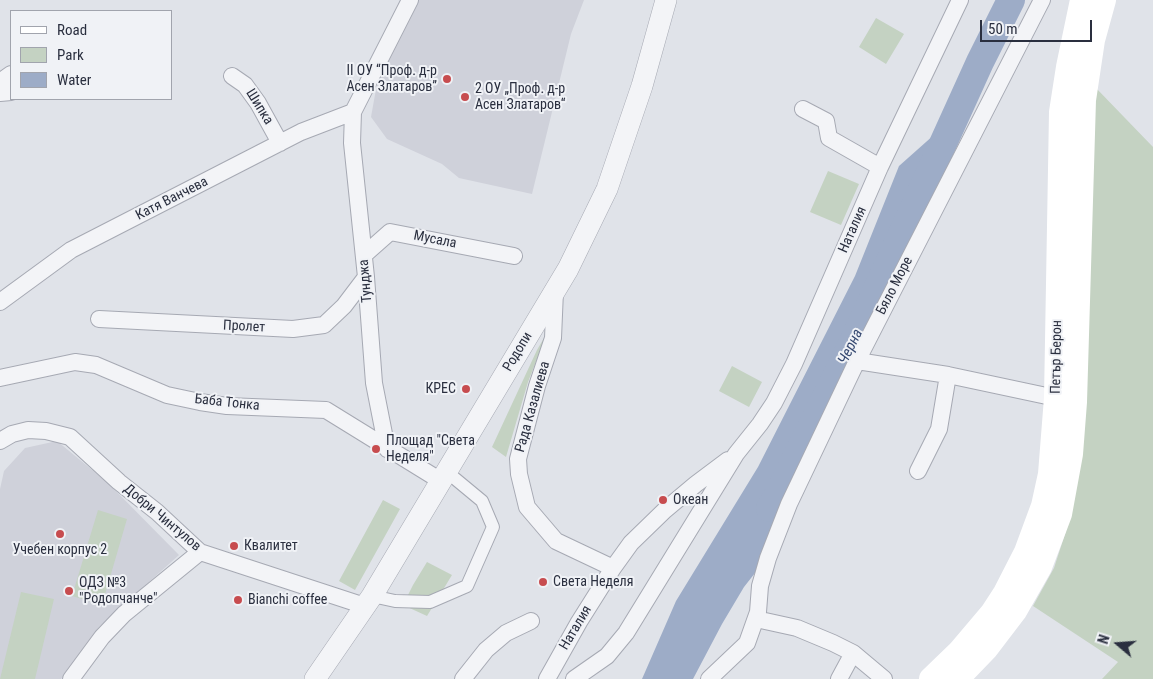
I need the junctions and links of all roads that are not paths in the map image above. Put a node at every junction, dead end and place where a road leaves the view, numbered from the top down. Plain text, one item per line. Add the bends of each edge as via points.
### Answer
1 (410, 0) edge
2 (666, 0) edge
3 (960, 0) edge
4 (1042, 0) edge
5 (1082, 0) edge
6 (1104, 0) edge
7 (232, 76) dead end
8 (803, 109) dead end
9 (353, 112) junction
10 (280, 143) junction
11 (880, 167) junction
12 (364, 255) junction
13 (514, 256) dead end
14 (366, 277) junction
15 (556, 289) junction
16 (0, 302) edge
17 (99, 319) dead end
18 (857, 361) junction
19 (948, 375) junction
20 (0, 378) edge
21 (1056, 398) junction
22 (0, 441) edge
23 (387, 449) junction
24 (736, 454) junction
25 (918, 471) dead end
26 (444, 476) junction
27 (200, 552) junction
28 (613, 568) junction
29 (369, 601) junction
30 (756, 619) junction
31 (531, 621) dead end
32 (853, 653) junction
33 (71, 679) edge
34 (316, 679) edge
35 (463, 679) edge
36 (547, 679) edge
37 (574, 679) edge
38 (709, 679) edge
39 (839, 679) edge
40 (884, 679) edge
41 (931, 679) edge
42 (957, 679) edge

1 - 9 street
2 - 15 street, Родопи via 642,86 607,189
3 - 11 street, Наталия
4 - 18 street, Бяло Море
5 - 21 main road, Петър Берон via 1061,112
6 - 42 main road, Петър Берон via 1093,40 1084,100 1075,402 1071,454 1060,514 1040,567 1015,611 986,649
7 - 10 street, Шипка via 245,85
8 - 11 street via 826,121 829,138
9 - 10 street, Катя Ванчева
9 - 12 street, Тунджа via 352,143
10 - 16 street, Катя Ванчева via 71,250
11 - 24 street, Наталия via 794,364 774,403
12 - 13 street, Мусала via 390,232
12 - 14 street, Тунджа
14 - 17 street, Пролет via 344,306 324,325 293,329
14 - 23 street, Тунджа via 374,383
15 - 26 street, Родопи
15 - 28 street, Рада Казалиева via 553,338 518,459 519,474 527,507 556,541
18 - 19 street
18 - 30 street, Бяло Море via 789,504 760,586
19 - 21 street
19 - 25 street via 939,429
20 - 23 street, Баба Тонка via 75,362 96,365 167,395 200,402 326,410
21 - 41 main road, Петър Берон via 1050,474 1043,506 1026,552 992,613
22 - 27 street, Добри Чинтулов via 28,430 46,430 70,437
23 - 26 street, Баба Тонка
24 - 28 street, Наталия via 640,533
24 - 37 street, Наталия via 626,633 607,656
26 - 29 street, Родопи
26 - 29 street via 482,501 493,527 467,586 430,602
27 - 29 street, Добри Чинтулов
27 - 33 street via 124,614 102,637
28 - 36 street, Наталия
29 - 34 street, Родопи
30 - 32 street via 796,628
30 - 38 street, Бяло Море via 747,644
31 - 35 street via 506,632 486,650
32 - 39 street
32 - 40 street

